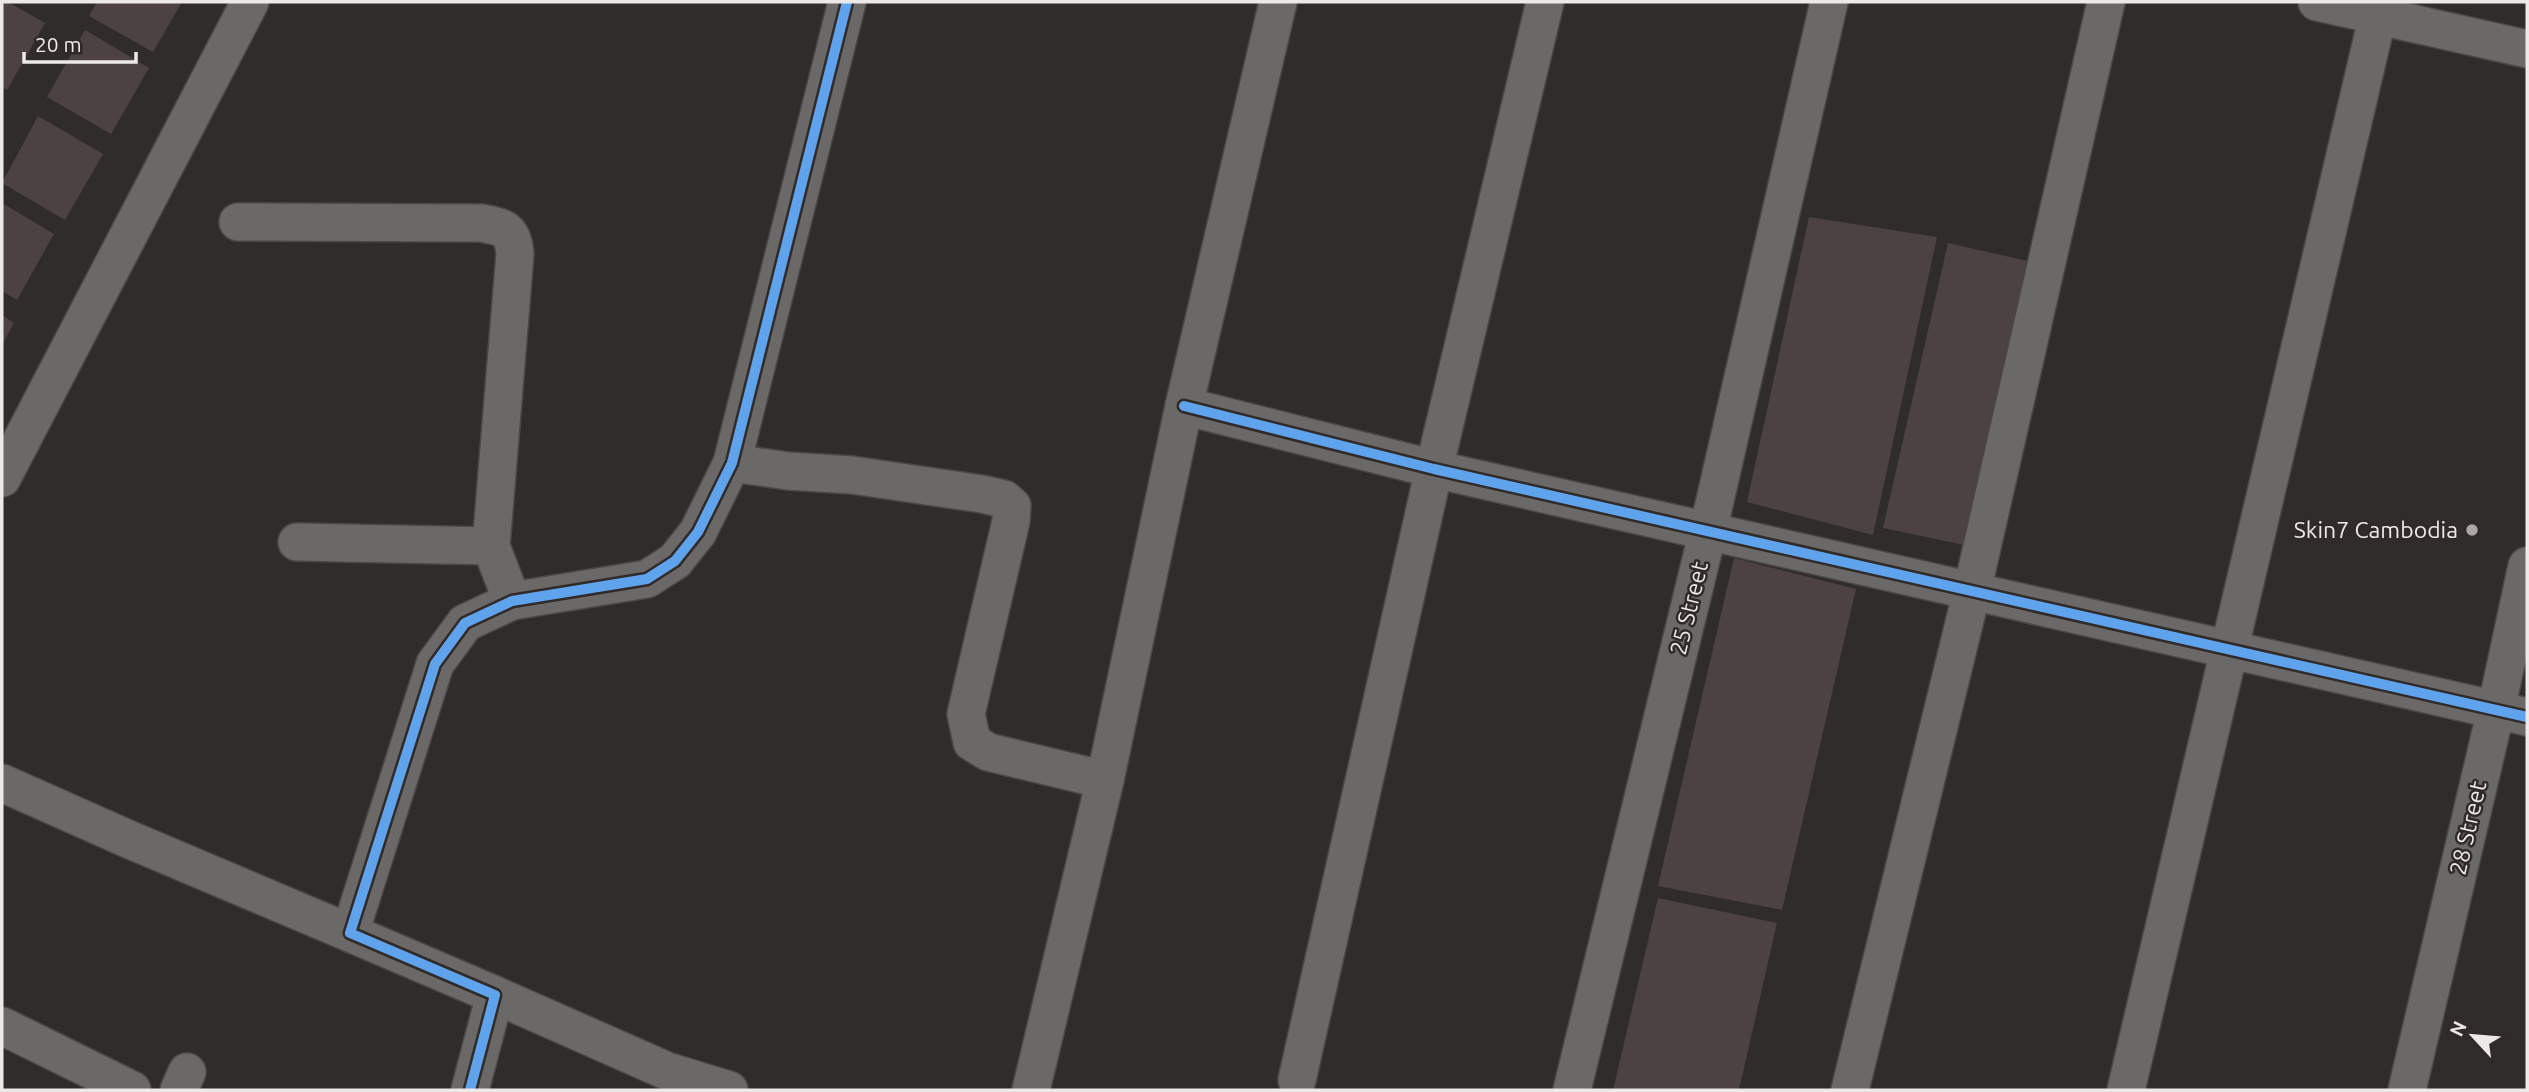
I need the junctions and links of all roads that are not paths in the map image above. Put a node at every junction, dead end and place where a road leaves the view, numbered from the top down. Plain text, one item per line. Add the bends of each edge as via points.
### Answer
1 (250, 2) edge
2 (847, 2) edge
3 (1278, 2) edge
4 (1545, 2) edge
5 (1829, 2) edge
6 (2106, 2) edge
7 (2317, 2) edge
8 (2379, 8) edge
9 (2527, 49) edge
10 (238, 222) dead end
11 (1184, 406) junction
12 (732, 463) junction
13 (1434, 469) junction
14 (2, 478) edge
15 (1708, 531) junction
16 (297, 542) dead end
17 (491, 545) junction
18 (2527, 566) edge
19 (1972, 591) junction
20 (512, 601) junction
21 (2230, 649) junction
22 (2512, 713) edge
23 (1105, 780) junction
24 (2, 783) edge
25 (350, 933) junction
26 (495, 995) junction
27 (2, 1026) edge
28 (1297, 1080) dead end
29 (132, 1090) edge
30 (470, 1090) edge
31 (729, 1090) edge
32 (1031, 1090) edge
33 (1572, 1090) edge
34 (1850, 1090) edge
35 (2126, 1090) edge
36 (2407, 1090) edge

1 - 14 street
2 - 12 street
3 - 11 street
4 - 13 street
5 - 15 street, 25 Street
6 - 19 street
7 - 8 street
8 - 9 street
8 - 21 street
10 - 17 street via 481,223 510,232 515,254
11 - 13 street
11 - 23 street
12 - 20 street via 698,532 675,561 647,579
12 - 23 street via 852,475 1004,499 1012,506 1011,521 966,714 972,742 988,752
13 - 15 street
13 - 28 street
15 - 19 street
15 - 33 street, 25 Street
16 - 17 street
17 - 20 street
18 - 22 street, 28 Street
19 - 21 street
19 - 34 street
20 - 25 street via 465,624 435,664
21 - 22 street
21 - 35 street
22 - 36 street, 28 Street
23 - 32 street
24 - 25 street
25 - 26 street
26 - 30 street
26 - 31 street via 667,1071
27 - 29 street

